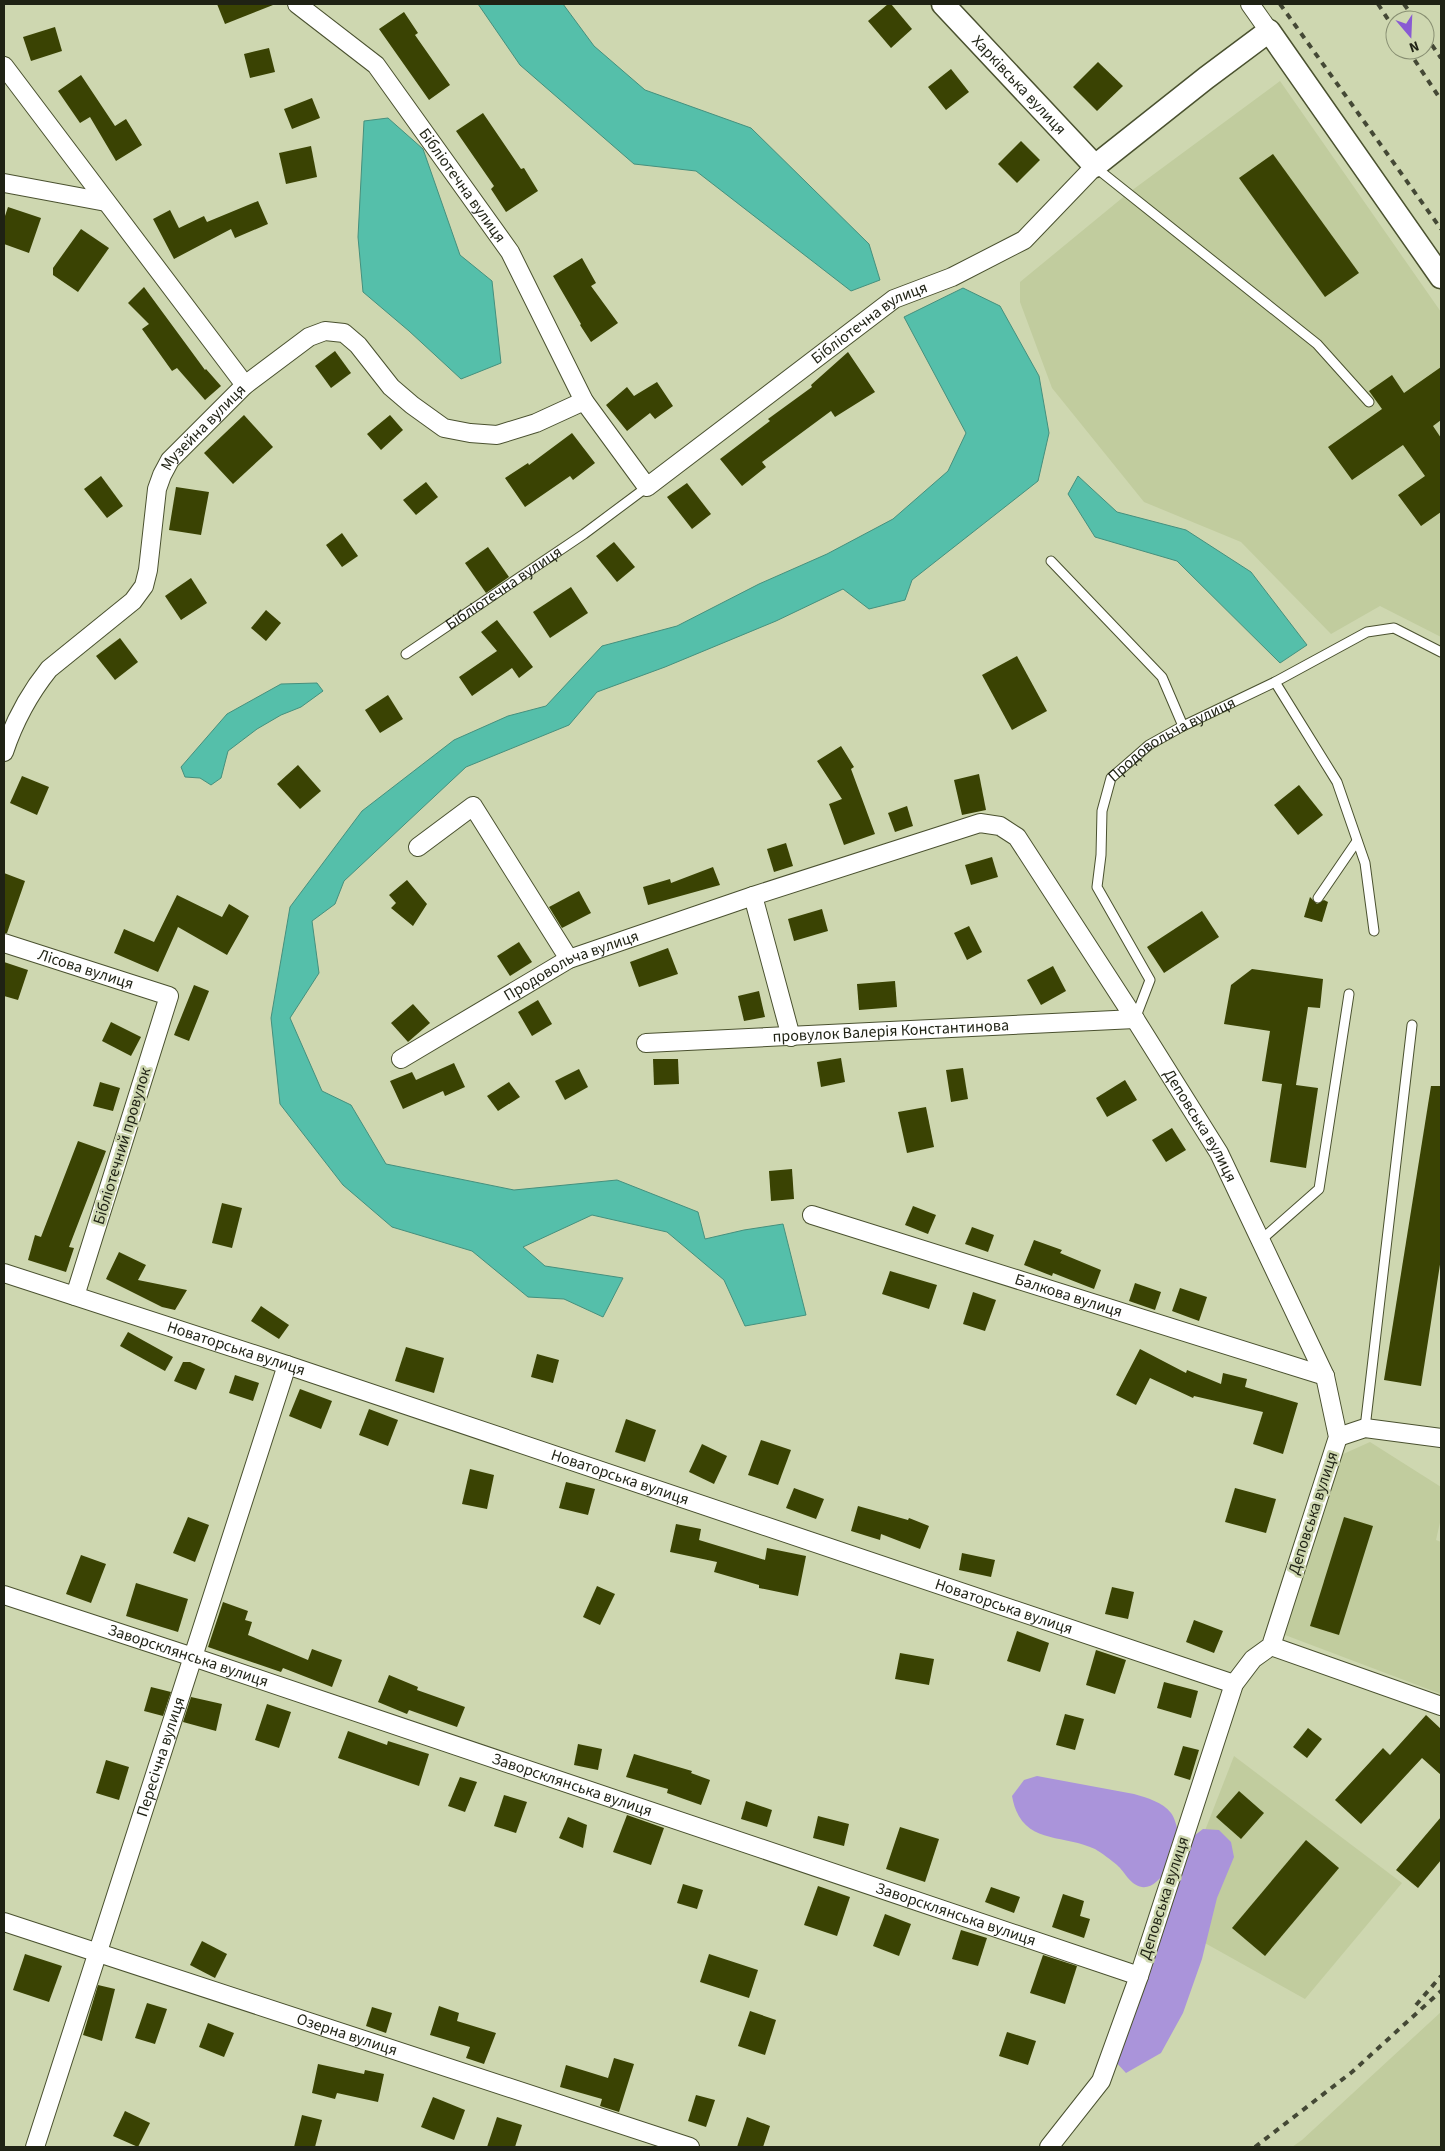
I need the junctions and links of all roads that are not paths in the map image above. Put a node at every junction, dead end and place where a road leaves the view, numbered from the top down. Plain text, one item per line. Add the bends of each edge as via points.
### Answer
1 (297, 4) edge
2 (943, 4) edge
3 (1250, 4) edge
4 (1269, 31) junction
5 (4, 66) edge
6 (1095, 166) junction
7 (4, 183) edge
8 (106, 202) junction
9 (1441, 277) edge
10 (244, 385) junction
11 (584, 401) junction
12 (1369, 402) dead end
13 (647, 487) junction
14 (1051, 561) dead end
15 (1441, 652) edge
16 (406, 654) dead end
17 (1275, 682) junction
18 (8, 725) edge
19 (1184, 726) junction
20 (4, 752) edge
21 (1017, 837) joint
22 (1358, 841) junction
23 (418, 847) dead end
24 (753, 896) junction
25 (1318, 898) dead end
26 (1374, 931) dead end
27 (4, 943) edge
28 (568, 959) junction
29 (1349, 994) dead end
30 (169, 996) joint
31 (1135, 1019) junction
32 (1412, 1026) dead end
33 (791, 1037) junction
34 (646, 1043) dead end
35 (401, 1059) dead end
36 (812, 1216) dead end
37 (1260, 1240) junction
38 (4, 1273) edge
39 (75, 1296) junction
40 (287, 1365) junction
41 (1325, 1376) junction
42 (1365, 1428) junction
43 (1338, 1437) junction
44 (1441, 1438) edge
45 (4, 1595) edge
46 (1271, 1646) junction
47 (193, 1657) junction
48 (1234, 1684) junction
49 (1441, 1706) edge
50 (4, 1922) edge
51 (97, 1953) junction
52 (1139, 1976) junction
53 (35, 2147) edge
54 (690, 2147) edge
55 (1049, 2147) edge

1 - 11 street, Бібліотечна вулиця via 376,65 510,252
2 - 6 street, Харківська вулиця
3 - 4 street
4 - 6 street
4 - 9 street
5 - 8 street, Музейна вулиця
6 - 12 lane via 1317,344
6 - 13 street, Бібліотечна вулиця via 1024,240 952,277 894,299
7 - 8 street
8 - 10 street, Музейна вулиця
10 - 11 street via 309,336 325,331 344,333 358,345 391,386 444,428 497,435 536,423
10 - 18 street, Музейна вулиця via 170,460 162,475 157,489 144,586 132,601 49,669
11 - 13 street, Бібліотечна вулиця
13 - 16 lane, Бібліотечна вулиця via 584,534
14 - 19 lane via 1162,676
15 - 17 lane, Продовольча вулиця via 1394,628 1367,632
17 - 19 lane, Продовольча вулиця
17 - 22 lane via 1337,782
18 - 20 street, Музейна вулиця
19 - 31 lane, Продовольча вулиця via 1149,745 1111,778 1102,811 1097,887 1150,980
21 - 24 street, Продовольча вулиця via 1000,826 980,823
21 - 31 street, Деповська вулиця
22 - 25 lane
22 - 26 lane via 1365,863
23 - 28 street via 474,806
24 - 28 street, Продовольча вулиця
24 - 33 street
27 - 30 street, Лісова вулиця
28 - 35 street, Продовольча вулиця
29 - 37 lane via 1319,1189
30 - 39 street, Бібліотечний провулок
31 - 33 street, провулок Валерія Константинова
31 - 37 street, Деповська вулиця via 1219,1153
32 - 42 lane
33 - 34 street, провулок Валерія Константинова
36 - 41 street, Балкова вулиця
37 - 41 street, Деповська вулиця
38 - 39 street, Новаторська вулиця
39 - 40 street, Новаторська вулиця
40 - 47 street, Пересічна вулиця
40 - 48 street, Новаторська вулиця
41 - 43 street, Деповська вулиця
42 - 43 street, Деповська вулиця
42 - 44 street, Деповська вулиця
43 - 46 street, Деповська вулиця
45 - 47 street, Заворсклянська вулиця
46 - 48 street, Деповська вулиця via 1252,1659
46 - 49 street
47 - 51 street, Пересічна вулиця
47 - 52 street, Заворсклянська вулиця
48 - 52 street, Деповська вулиця
50 - 51 street, Озерна вулиця
51 - 53 street, Пересічна вулиця
51 - 54 street, Озерна вулиця
52 - 55 street, Деповська вулиця via 1101,2081

